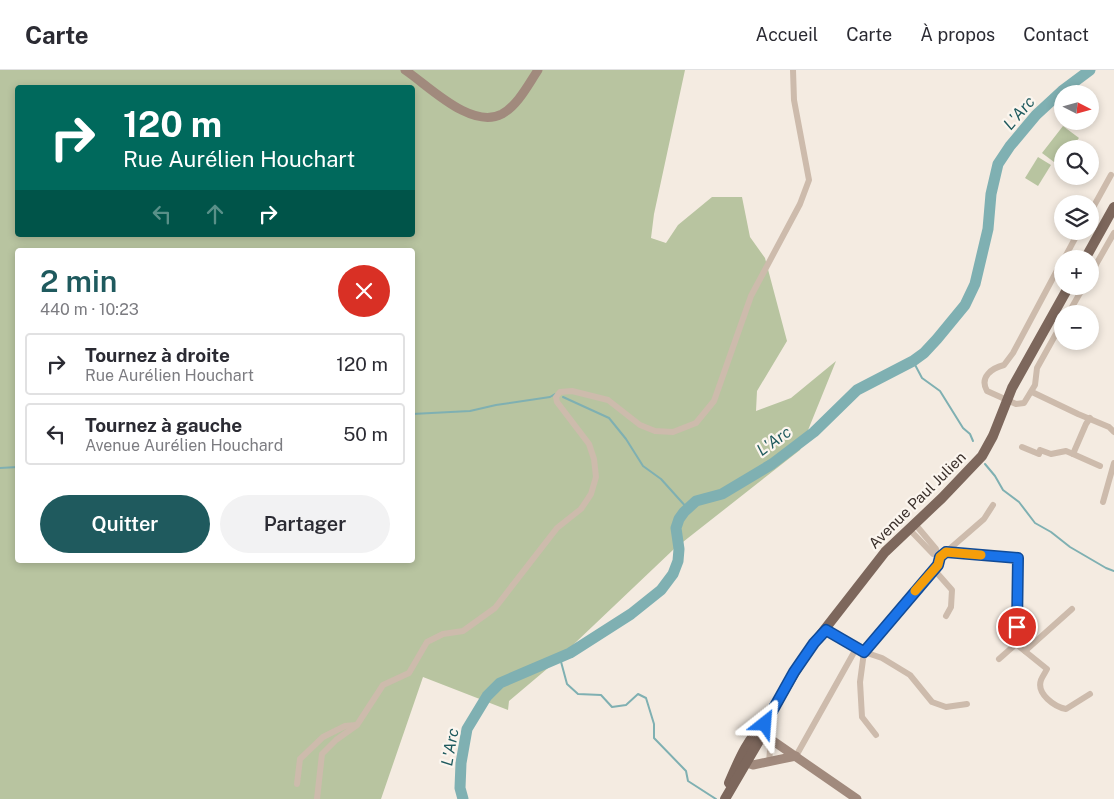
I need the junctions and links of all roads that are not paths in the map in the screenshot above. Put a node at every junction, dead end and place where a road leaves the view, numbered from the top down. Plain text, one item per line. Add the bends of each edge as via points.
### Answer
1 (405, 70) edge
2 (538, 70) edge
3 (793, 70) edge
4 (1111, 175) dead end
5 (1099, 197) edge
6 (1114, 207) edge
7 (1114, 233) edge
8 (1090, 250) edge
9 (1099, 259) edge
10 (1054, 277) edge
11 (1065, 295) edge
12 (1054, 337) edge
13 (1032, 392) junction
14 (1007, 400) junction
15 (1090, 418) junction
16 (1114, 432) edge
17 (1022, 447) dead end
18 (1073, 454) junction
19 (1114, 463) edge
20 (1100, 466) dead end
21 (1103, 502) dead end
22 (993, 505) dead end
23 (912, 527) junction
24 (946, 552) junction
25 (938, 555) junction
26 (938, 565) junction
27 (1072, 609) dead end
28 (946, 616) dead end
29 (826, 630) junction
30 (1016, 644) junction
31 (857, 647) junction
32 (1025, 651) junction
33 (864, 652) junction
34 (999, 659) dead end
35 (1090, 694) dead end
36 (967, 704) dead end
37 (357, 725) junction
38 (758, 733) junction
39 (876, 735) dead end
40 (775, 741) junction
41 (796, 756) junction
42 (769, 763) junction
43 (747, 764) junction
44 (297, 784) dead end
45 (317, 799) edge
46 (723, 799) edge
47 (857, 799) edge

1 - 2 street via 451,104 480,118 502,114 520,96
3 - 37 street via 794,100 809,180 800,204 751,296 714,401 696,423 673,432 655,431 640,425 608,400 572,391 560,392 557,402 582,433 594,459 596,477 591,494 581,509 557,528 495,608 463,631 443,634 427,642 409,673 383,685
4 - 5 street
6 - 8 main road
7 - 9 street
10 - 14 street via 1013,353 1004,365 993,367 986,374 985,387 990,393
11 - 14 main road, Avenue Paul Julien
12 - 13 street via 1037,368
13 - 14 street via 1020,405
13 - 15 street
14 - 23 main road, Avenue Paul Julien via 982,456
15 - 16 street
15 - 18 street
17 - 18 street via 1039,454 1040,450 1051,454 1066,451
18 - 20 street
19 - 21 street
22 - 24 street via 984,520
23 - 25 street via 933,554
23 - 29 main road, Avenue Paul Julien via 885,552
24 - 25 street
24 - 30 street via 1018,558
25 - 26 street
26 - 28 street via 937,573 952,590 951,608
26 - 33 street
27 - 32 street
29 - 31 street
29 - 38 main road, Avenue Paul Julien via 794,672
30 - 32 street
30 - 34 street
31 - 33 street
31 - 41 street
32 - 35 street via 1047,669 1040,682 1041,691 1060,708 1070,709
33 - 36 street via 882,658 910,675 932,702 946,707
33 - 39 street via 860,682 862,718
37 - 44 street via 345,726 317,742 300,759
37 - 45 street via 322,754
38 - 40 street
38 - 43 main road, Avenue Paul Julien
38 - 46 main road, Avenue Paul Julien via 737,765
40 - 41 street
40 - 42 street
41 - 42 street
41 - 47 street
42 - 43 street
43 - 46 main road, Avenue Paul Julien

